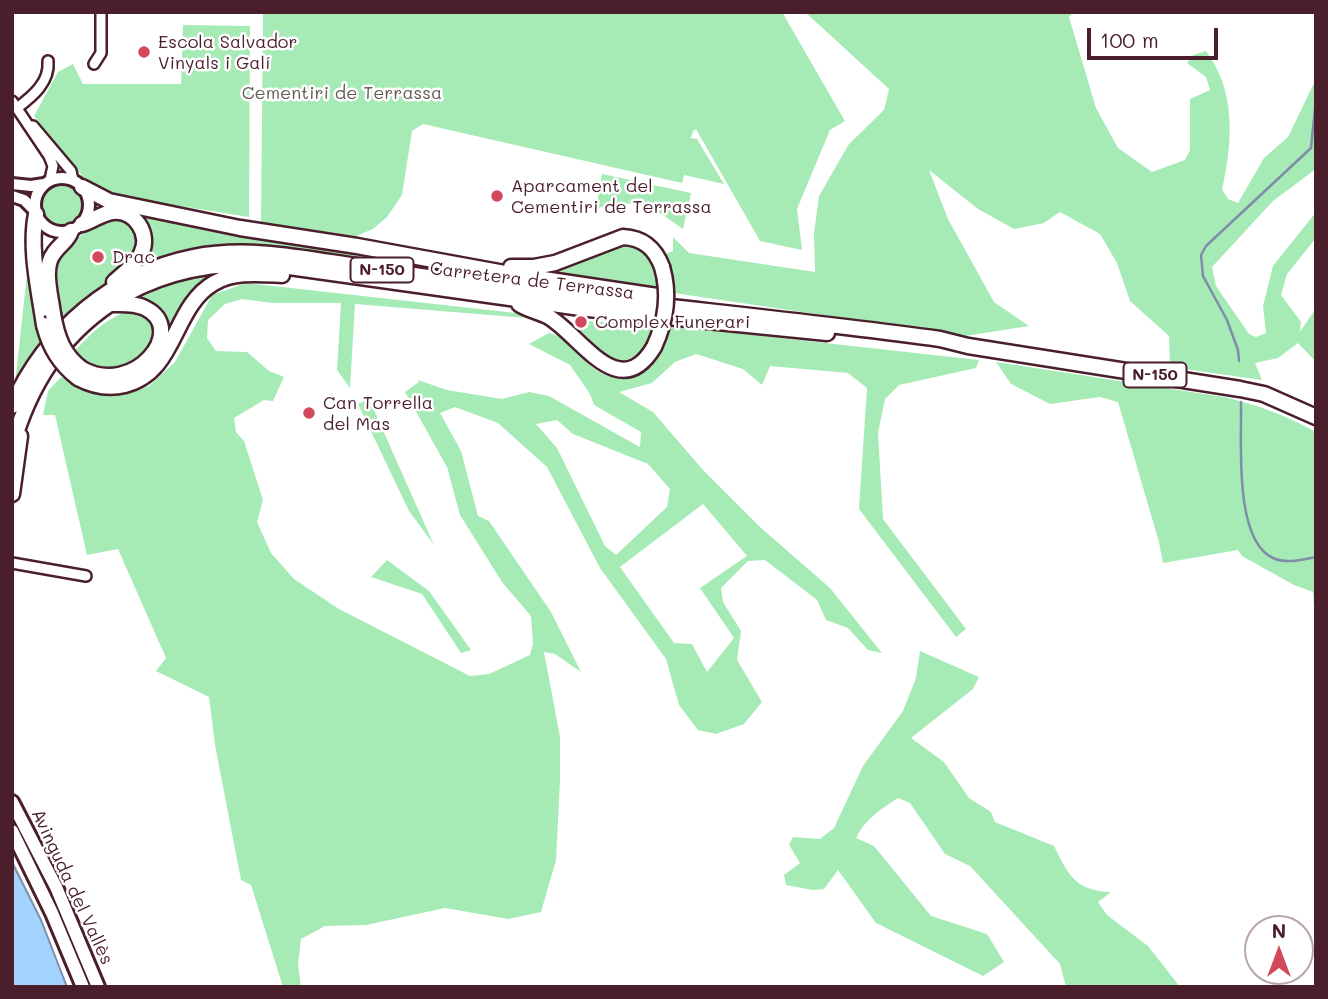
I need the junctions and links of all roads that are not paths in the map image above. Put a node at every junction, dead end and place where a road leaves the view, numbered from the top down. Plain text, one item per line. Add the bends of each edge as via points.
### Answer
1 (101, 12) edge
2 (48, 61) dead end
3 (94, 64) dead end
4 (15, 105) edge
5 (26, 119) junction
6 (47, 182) junction
7 (78, 183) junction
8 (12, 184) edge
9 (12, 196) edge
10 (35, 212) junction
11 (76, 227) junction
12 (458, 263) junction
13 (347, 276) junction
14 (509, 299) junction
15 (110, 304) junction
16 (79, 313) junction
17 (751, 314) junction
18 (549, 317) junction
19 (672, 318) junction
20 (48, 319) junction
21 (968, 345) junction
22 (80, 374) junction
23 (12, 406) edge
24 (1316, 417) edge
25 (20, 422) junction
26 (12, 447) edge
27 (12, 494) edge
28 (12, 563) edge
29 (86, 576) dead end
30 (12, 802) edge
31 (12, 831) edge
32 (83, 987) edge
33 (98, 987) edge

1 - 3 street via 101,53
2 - 4 street via 43,83 33,96
4 - 5 street
5 - 6 street via 52,163
5 - 7 street
6 - 7 street via 66,178
6 - 8 street
6 - 10 street via 36,196
7 - 11 street via 89,209
7 - 12 main road via 124,205
9 - 10 street via 24,200
10 - 11 street via 47,228 61,233
10 - 20 main road via 35,252
11 - 16 main road via 111,212 125,213 140,226 144,244 138,260
11 - 20 main road via 51,256
12 - 17 main road
12 - 18 main road, bridge via 544,266 623,237 647,244 657,255 666,289 665,315 654,347 637,366 612,368 599,362
13 - 14 main road, Carretera de Terrassa / N-150
13 - 15 main road, Carretera de Terrassa / N-150 via 258,264 211,265 160,278
13 - 22 main road via 250,274 222,279 193,302 149,373 117,386 102,386
14 - 18 main road
14 - 19 main road, Carretera de Terrassa / N-150
15 - 22 main road via 139,306 153,314 160,332 157,348 146,363 122,375
15 - 25 main road, Carretera de Terrassa / N-150 via 57,355
16 - 17 main road, Carretera de Terrassa / N-150 via 118,286 158,267 193,257 242,252
16 - 23 main road, Carretera de Terrassa / N-150 via 38,359
17 - 21 main road, Carretera de Terrassa / N-150
18 - 19 main road
19 - 21 main road, Carretera de Terrassa / N-150
20 - 22 main road, bridge via 51,347 59,360
21 - 24 main road, Carretera de Terrassa / N-150 via 1240,389 1264,394
25 - 26 main road, Carretera de Terrassa / N-150
25 - 27 main road
28 - 29 street
30 - 33 main road, Avinguda del Vallès via 56,887
31 - 32 main road, Avinguda del Vallès

